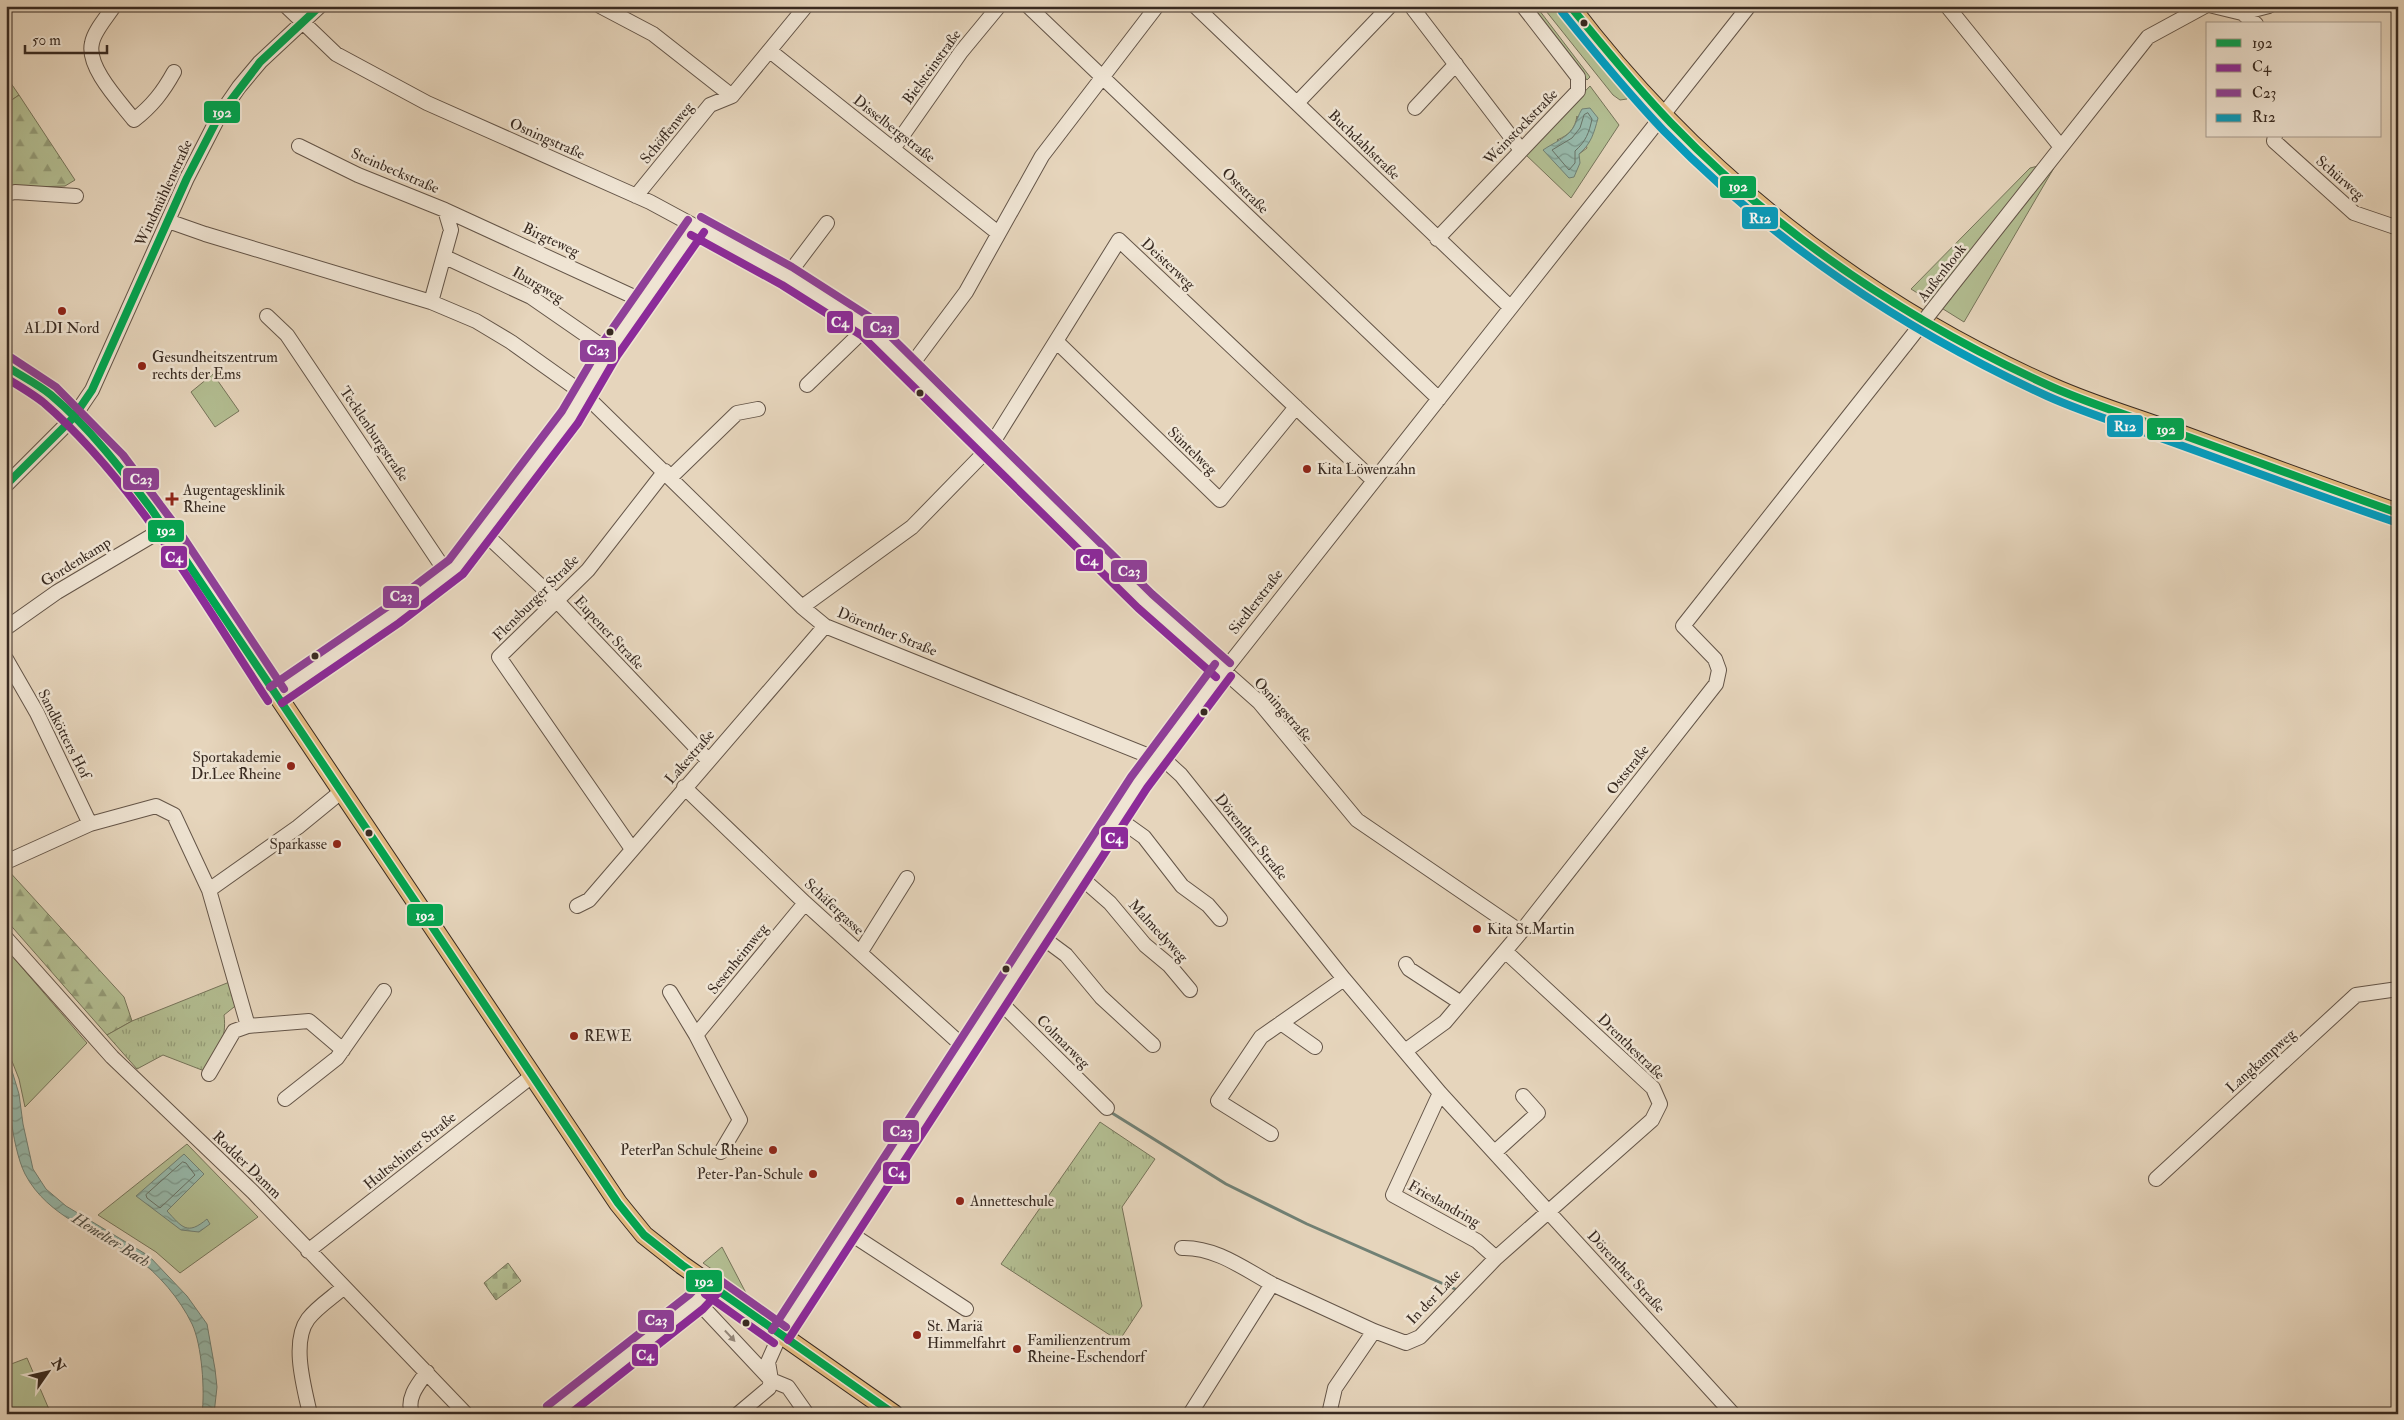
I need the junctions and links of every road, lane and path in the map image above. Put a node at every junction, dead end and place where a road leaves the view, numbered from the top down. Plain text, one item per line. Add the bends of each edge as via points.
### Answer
1 (114, 6) edge
2 (286, 6) edge
3 (320, 6) edge
4 (600, 6) edge
5 (806, 6) edge
6 (999, 6) edge
7 (1028, 6) edge
8 (1157, 6) edge
9 (1195, 6) edge
10 (1390, 6) edge
11 (1411, 6) edge
12 (1523, 6) edge
13 (1570, 6) edge
14 (1749, 6) edge
15 (1947, 6) edge
16 (2205, 6) edge
17 (2213, 6) edge
18 (2269, 6) edge
19 (2242, 13) junction
20 (302, 22) junction
21 (2253, 22) edge
22 (770, 51) junction
23 (1456, 64) junction
24 (174, 72) dead end
25 (1102, 77) junction
26 (732, 96) junction
27 (1297, 103) junction
28 (1414, 108) dead end
29 (1663, 116) junction
30 (2275, 138) edge
31 (300, 146) dead end
32 (2061, 147) junction
33 (893, 149) junction
34 (1521, 150) junction
35 (6, 194) edge
36 (76, 196) dead end
37 (636, 196) junction
38 (445, 210) junction
39 (168, 221) junction
40 (827, 223) dead end
41 (696, 226) junction
42 (2398, 228) edge
43 (998, 233) junction
44 (1437, 239) junction
45 (445, 257) junction
46 (787, 276) junction
47 (643, 301) junction
48 (431, 302) junction
49 (1510, 307) junction
50 (267, 316) dead end
51 (868, 327) junction
52 (1056, 341) junction
53 (610, 351) junction
54 (6, 366) edge
55 (910, 367) junction
56 (807, 385) dead end
57 (584, 394) junction
58 (1439, 399) junction
59 (1296, 407) junction
60 (758, 409) dead end
61 (72, 418) junction
62 (990, 448) junction
63 (668, 474) junction
64 (1373, 480) junction
65 (6, 485) edge
66 (2398, 513) edge
67 (165, 528) junction
68 (483, 532) junction
69 (448, 575) junction
70 (557, 601) junction
71 (802, 607) junction
72 (825, 626) junction
73 (1683, 626) joint
74 (6, 628) edge
75 (6, 659) edge
76 (1223, 670) junction
77 (276, 695) junction
78 (1156, 757) junction
79 (708, 760) junction
80 (684, 787) junction
81 (342, 792) junction
82 (1116, 816) junction
83 (90, 824) junction
84 (632, 850) junction
85 (6, 862) edge
86 (1078, 875) junction
87 (907, 878) dead end
88 (209, 890) junction
89 (805, 903) junction
90 (577, 906) dead end
91 (1220, 919) dead end
92 (1521, 932) junction
93 (1039, 935) junction
94 (6, 938) edge
95 (1505, 951) junction
96 (860, 953) junction
97 (1406, 964) dead end
98 (1344, 978) junction
99 (2398, 989) edge
100 (1190, 990) dead end
101 (384, 991) dead end
102 (670, 992) dead end
103 (997, 999) junction
104 (1462, 1003) junction
105 (1281, 1023) junction
106 (248, 1026) junction
107 (696, 1035) junction
108 (1153, 1045) dead end
109 (964, 1048) junction
110 (1316, 1048) dead end
111 (343, 1050) junction
112 (1405, 1051) junction
113 (209, 1074) dead end
114 (532, 1076) junction
115 (1440, 1093) junction
116 (1523, 1096) dead end
117 (285, 1098) dead end
118 (1107, 1108) dead end
119 (1271, 1134) dead end
120 (721, 1152) dead end
121 (1495, 1152) junction
122 (2156, 1179) dead end
123 (1549, 1213) junction
124 (848, 1232) junction
125 (1182, 1248) dead end
126 (308, 1251) junction
127 (1496, 1258) junction
128 (1272, 1284) junction
129 (710, 1286) junction
130 (344, 1287) junction
131 (697, 1301) junction
132 (966, 1309) dead end
133 (1374, 1331) junction
134 (780, 1335) junction
135 (427, 1372) junction
136 (771, 1380) junction
137 (310, 1414) edge
138 (412, 1414) edge
139 (466, 1414) edge
140 (554, 1414) edge
141 (738, 1414) edge
142 (806, 1414) edge
143 (894, 1414) edge
144 (1190, 1414) edge
145 (1329, 1414) edge
146 (1733, 1414) edge

1 - 24 street via 92,42 91,55 106,84 134,120 162,93
2 - 20 street, Osningstraße
3 - 20 street, Windmühlenstraße
4 - 26 street via 653,34
5 - 22 street, Schöffenweg
6 - 33 street, Bielsteinstraße via 961,52
7 - 25 street, Oststraße
8 - 25 street
9 - 27 street, Buchdahlstraße
10 - 27 street
11 - 23 street
12 - 34 street, Weinstockstraße via 1578,77 1578,91
13 - 29 main road
14 - 29 street, Siedlerstraße
15 - 32 street
16 - 32 street, Außenhook via 2148,37
17 - 19 street
18 - 19 street
19 - 21 street
20 - 37 street, Osningstraße via 336,54 427,103
20 - 39 street, Windmühlenstraße via 260,62 219,116
22 - 26 street, Schöffenweg
22 - 33 street, Disselbergstraße
23 - 28 street
23 - 34 street
25 - 43 street via 1042,156
25 - 58 street, Oststraße
26 - 37 street, Schöffenweg via 710,106
27 - 44 street, Buchdahlstraße
29 - 49 street, Siedlerstraße
29 - 66 main road via 1804,240 1860,280 1948,335 2053,388
30 - 42 street, Schürweg via 2274,141 2354,213
31 - 38 street, Steinbeckstraße via 358,175
32 - 73 street, Außenhook, bridge
33 - 43 street, Disselbergstraße
34 - 44 street, Weinstockstraße
35 - 36 street
37 - 41 street, Osningstraße
38 - 45 street, Steinbeckstraße via 451,230
38 - 47 street, Birgteweg
39 - 48 street, Dörenther Straße
39 - 61 street, Windmühlenstraße via 92,390
40 - 46 street
41 - 46 street, Osningstraße
41 - 47 street
43 - 55 street via 966,292
44 - 49 street, Buchdahlstraße
45 - 48 street, Steinbeckstraße
45 - 53 street, Iburgweg via 531,297
46 - 51 street, Osningstraße
47 - 53 street
48 - 57 street, Dörenther Straße via 476,321 511,342
49 - 58 street, Siedlerstraße
50 - 69 street, Tecklenburgstraße via 288,335
51 - 55 street, Osningstraße
51 - 56 street
52 - 59 street, Süntelweg via 1220,500
52 - 59 street, Deisterweg via 1119,240
52 - 62 street, Deisterweg
53 - 57 street
54 - 61 main road via 50,395
55 - 62 street, Osningstraße
57 - 63 street, Dörenther Straße
57 - 68 street
58 - 64 street, Siedlerstraße
59 - 64 street, Deisterweg
60 - 63 street, Flensburger Straße via 737,413
61 - 65 street, Windmühlenstraße
61 - 67 main road via 115,461
62 - 71 street via 912,527
62 - 76 street, Osningstraße via 1145,601
63 - 70 street, Flensburger Straße via 588,570
63 - 71 street, Dörenther Straße
64 - 76 street, Siedlerstraße
67 - 74 street, Gordenkamp via 57,592
67 - 77 main road
68 - 69 street
68 - 70 street, Eupener Straße
69 - 77 street
70 - 79 street, Eupener Straße
70 - 84 street, Flensburger Straße via 499,657
71 - 72 street, Dörenther Straße
72 - 78 street, Dörenther Straße
72 - 79 street, Lakestraße
73 - 92 street, Oststraße via 1714,659 1719,670 1716,684
75 - 83 street, Sandkötters Hof via 37,713
76 - 78 street, Siedlerstraße
76 - 92 street, Osningstraße via 1259,702 1357,820
77 - 81 main road
78 - 82 street, Siedlerstraße
78 - 98 street, Dörenther Straße via 1181,775
79 - 80 street, Lakestraße
80 - 84 street, Lakestraße
80 - 89 street, Schäfergasse
81 - 88 street
81 - 114 main road
82 - 86 street, Siedlerstraße
82 - 91 street via 1144,837 1182,886 1208,905
83 - 85 street
83 - 88 street via 156,806 174,815
84 - 90 street, Lakestraße via 589,900
86 - 93 street, Siedlerstraße
86 - 100 street, Malmedyweg via 1110,903 1145,945 1169,965
87 - 96 street
88 - 106 street
89 - 96 street, Schäfergasse
89 - 107 street, Sesenheimweg
92 - 95 street
93 - 103 street, Siedlerstraße
93 - 108 street via 1066,955 1100,997
94 - 126 street, Rodder Damm via 112,1057 253,1192
95 - 104 street
95 - 123 street, Drenthestraße via 1653,1088 1660,1104 1652,1120
96 - 109 street, Schäfergasse
97 - 104 street
98 - 105 street
98 - 112 street, Dörenther Straße
99 - 122 street, Langkampweg via 2356,995
101 - 111 street
102 - 107 street
103 - 109 street, Siedlerstraße
103 - 118 street, Colmarweg
104 - 112 street via 1445,1022
105 - 110 street
105 - 119 street via 1261,1037 1218,1101
106 - 111 street via 309,1021
106 - 113 street via 234,1030
107 - 120 street via 740,1120
109 - 124 street, Siedlerstraße
111 - 117 street
112 - 115 street, Dörenther Straße
114 - 126 street, Hultschiner Straße
114 - 129 main road via 618,1203 644,1235
115 - 121 street, Dörenther Straße
115 - 127 street, Frieslandring via 1393,1195 1477,1241
116 - 121 street via 1538,1113
121 - 123 street, Dörenther Straße
123 - 127 street, In der Lake
123 - 146 street, Dörenther Straße
124 - 132 street
124 - 134 street, Siedlerstraße
125 - 128 street, In der Lake via 1199,1247 1215,1253
126 - 130 street, Rodder Damm
127 - 133 street, In der Lake via 1420,1337 1406,1343
128 - 133 street, In der Lake
128 - 144 street
129 - 131 street
129 - 134 main road
130 - 135 street, Rodder Damm
130 - 137 street via 308,1318 298,1338
131 -> 136 street
131 - 140 street
133 - 145 street via 1336,1388
134 - 136 street, Siedlerstraße via 768,1362
134 - 143 main road
135 - 138 street via 415,1389 410,1407
135 - 139 street, Rodder Damm
136 - 141 street via 770,1388
136 - 142 street via 788,1387

